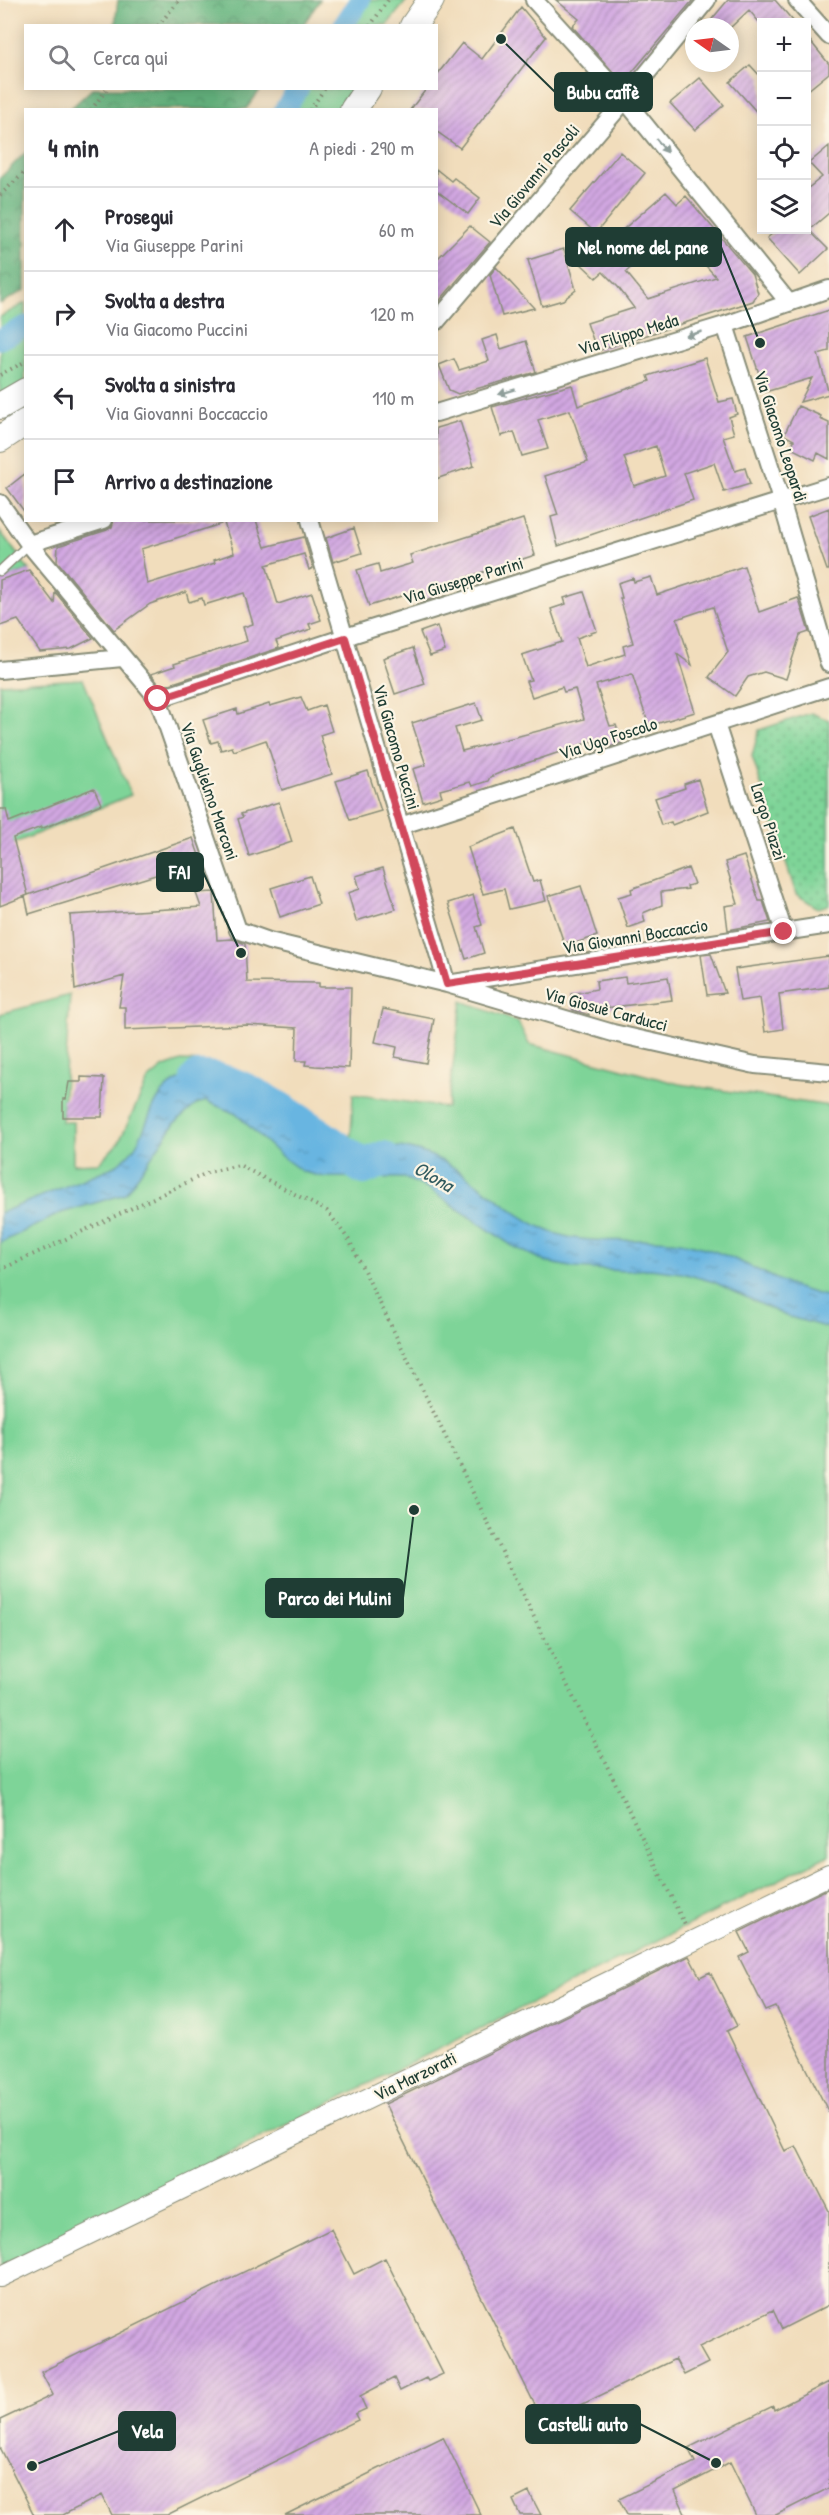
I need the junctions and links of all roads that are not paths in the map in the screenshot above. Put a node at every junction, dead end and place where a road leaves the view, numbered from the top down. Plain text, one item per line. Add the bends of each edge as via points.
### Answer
1 (431, 0) edge
2 (534, 0) edge
3 (706, 0) edge
4 (797, 0) edge
5 (414, 24) edge
6 (829, 36) edge
7 (367, 90) edge
8 (625, 100) junction
9 (354, 108) edge
10 (829, 289) edge
11 (789, 303) junction
12 (438, 320) edge
13 (724, 325) junction
14 (24, 392) edge
15 (0, 406) edge
16 (438, 408) edge
17 (24, 423) edge
18 (0, 439) edge
19 (829, 486) edge
20 (781, 500) junction
21 (0, 503) edge
22 (98, 522) edge
23 (311, 522) edge
24 (28, 544) junction
25 (0, 571) edge
26 (345, 638) junction
27 (122, 658) junction
28 (829, 664) edge
29 (0, 670) edge
30 (829, 687) edge
31 (158, 699) junction
32 (716, 724) junction
33 (400, 826) junction
34 (829, 925) edge
35 (238, 930) joint
36 (784, 932) junction
37 (447, 984) junction
38 (829, 1072) edge
39 (829, 1875) edge
40 (0, 2277) edge

1 - 5 main road
2 - 8 street
3 - 8 street, Via Giovanni Pascoli
4 - 6 street
7 - 9 main road
8 -> 11 street
8 - 12 street, Via Giovanni Pascoli
10 - 11 street, Via Filippo Meda
11 - 13 street, Via Filippo Meda
13 -> 16 street, Via Filippo Meda
13 - 20 street, Via Giacomo Leopardi
14 - 15 main road
17 - 18 main road
19 - 20 street, Via Giuseppe Parini
20 - 26 street, Via Giuseppe Parini
20 - 28 street, Via Giacomo Leopardi
21 - 24 street, Via Guglielmo Marconi
22 - 24 street
23 - 26 street, Via Giacomo Puccini
24 - 25 lane
24 - 27 street, Via Guglielmo Marconi
26 - 31 street, Via Giuseppe Parini
26 - 33 street, Via Giacomo Puccini
27 - 29 street
27 - 31 street, Via Guglielmo Marconi
30 - 32 street, Via Ugo Foscolo
31 - 35 street, Via Guglielmo Marconi
32 - 33 street, Via Ugo Foscolo
32 - 36 street, Largo Piazzi
33 - 37 street, Via Giacomo Puccini
34 - 36 street, Via Giovanni Boccaccio
35 - 37 street, Via Giosuè Carducci
36 - 37 street, Via Giovanni Boccaccio
37 - 38 street, Via Giosuè Carducci via 613,1033 755,1065
39 - 40 street, Via Marzorati

